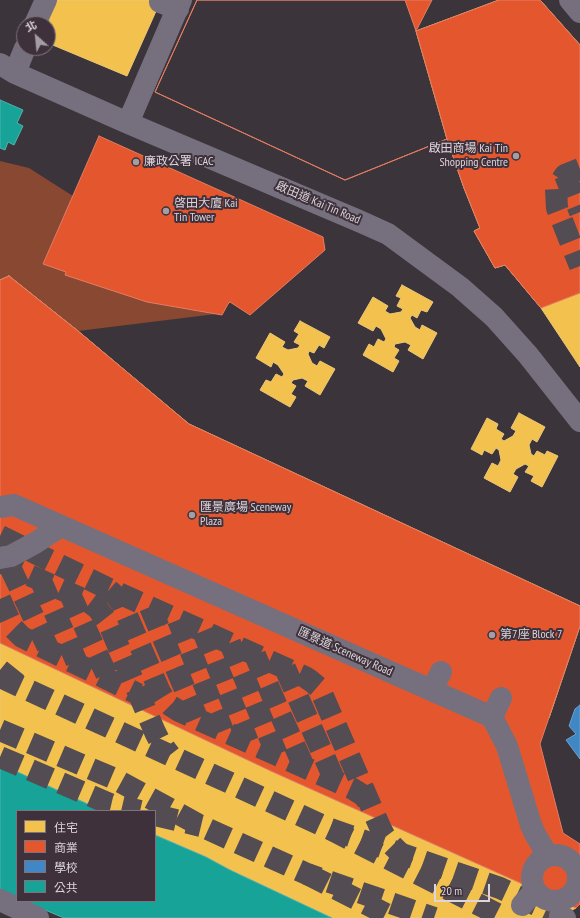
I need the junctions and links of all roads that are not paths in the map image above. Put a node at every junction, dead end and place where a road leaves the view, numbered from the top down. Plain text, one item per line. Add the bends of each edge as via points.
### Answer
1 (46, 0) edge
2 (570, 0) edge
3 (173, 4) edge
4 (580, 12) edge
5 (39, 16) edge
6 (18, 56) edge
7 (7, 69) edge
8 (128, 123) junction
9 (580, 421) edge
10 (0, 507) edge
11 (61, 526) junction
12 (0, 558) edge
13 (548, 856) junction
14 (536, 892) junction
15 (0, 900) edge
16 (38, 918) edge
17 (516, 918) edge

1 - 5 street
2 - 4 street
3 - 8 street
6 - 7 street
7 - 8 street, 啟田道 Kai Tin Road
8 - 9 street, 啟田道 Kai Tin Road via 388,234 460,287 494,316
10 - 11 street, 匯景道 Sceneway Road via 14,505
11 - 12 street, bridge via 11,556
11 - 13 street, 匯景道 Sceneway Road via 497,707 531,824
13 - 14 street via 534,867 532,884
13 - 14 street via 560,855 572,862 578,873 577,886 570,896 558,901 545,900
14 - 17 street, bridge via 522,905
15 - 16 street

